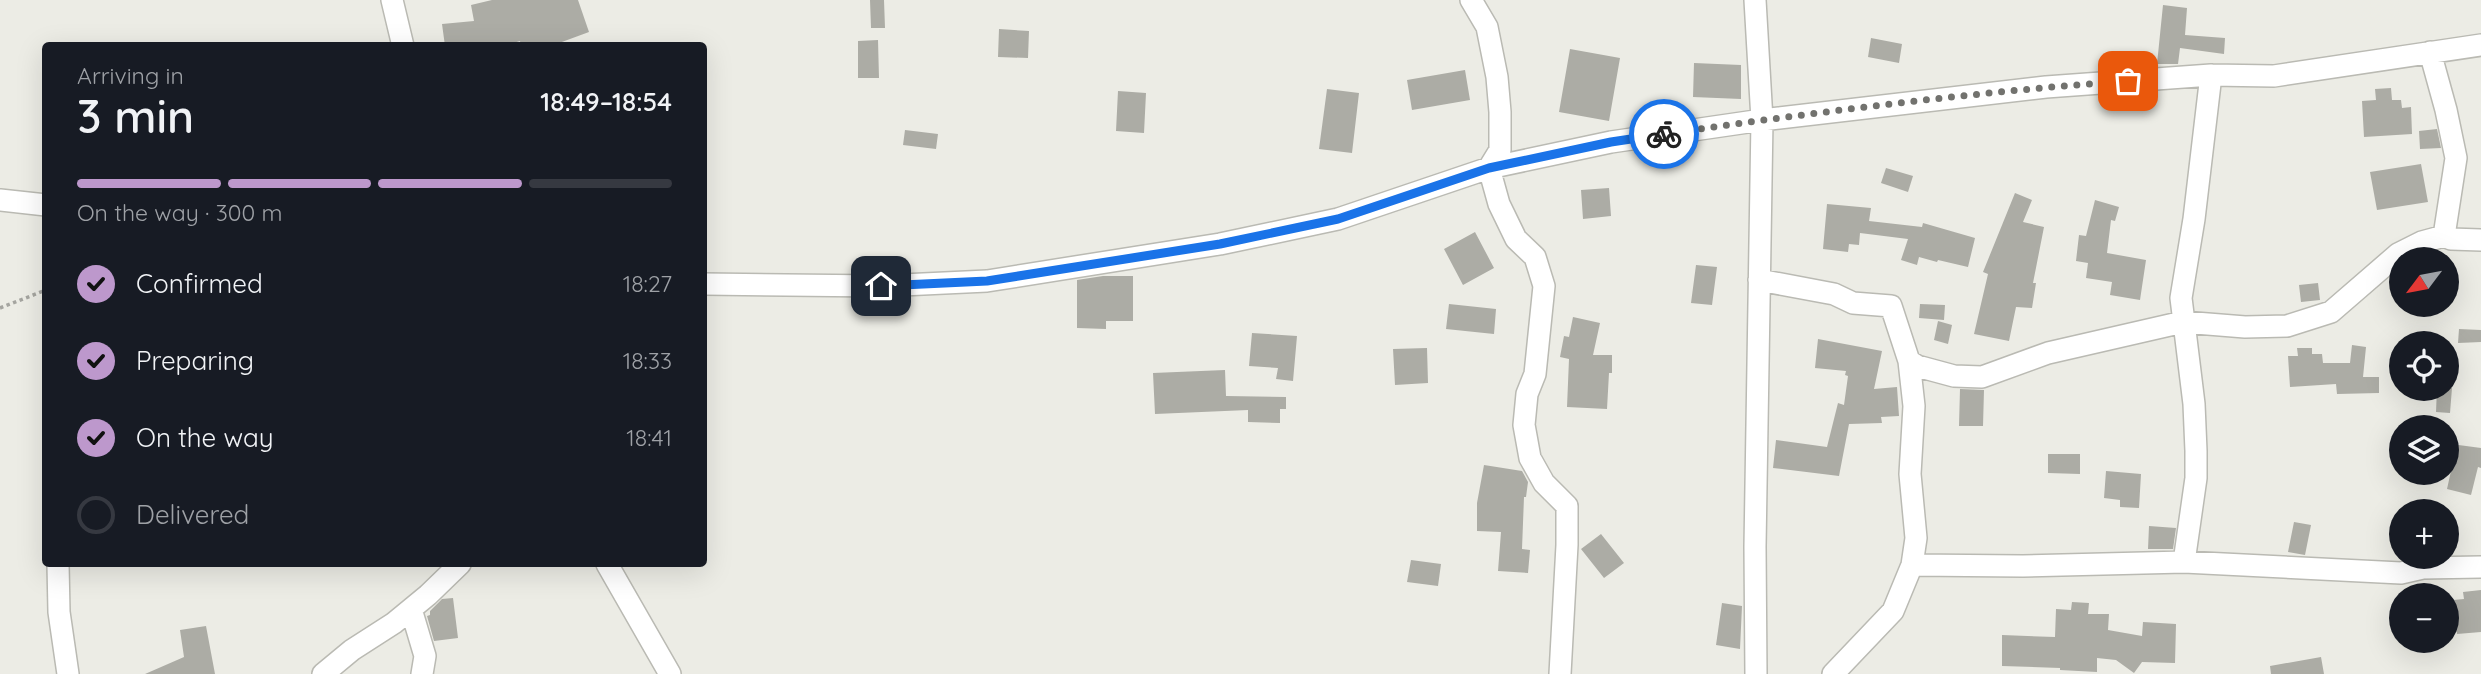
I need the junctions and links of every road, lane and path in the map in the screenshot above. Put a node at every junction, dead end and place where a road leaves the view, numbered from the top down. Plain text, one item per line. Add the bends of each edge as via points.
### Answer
1 (392, 0) edge
2 (1472, 0) edge
3 (1755, 0) edge
4 (402, 42) edge
5 (2481, 45) edge
6 (2430, 52) junction
7 (2211, 75) junction
8 (1762, 120) junction
9 (1489, 168) junction
10 (0, 200) edge
11 (42, 205) edge
12 (2444, 236) junction
13 (2481, 240) edge
14 (1759, 281) junction
15 (707, 284) edge
16 (42, 292) edge
17 (0, 308) edge
18 (2183, 322) junction
19 (1909, 361) junction
20 (2184, 562) junction
21 (1912, 565) junction
22 (58, 567) edge
23 (457, 567) edge
24 (609, 567) edge
25 (2481, 567) edge
26 (411, 609) junction
27 (68, 674) edge
28 (323, 674) edge
29 (422, 674) edge
30 (670, 674) edge
31 (1560, 674) edge
32 (1756, 674) edge
33 (1833, 674) edge

1 - 4 street
2 - 9 street via 1487,27 1497,78 1500,150
3 - 8 street
5 - 6 street
6 - 7 street via 2274,76
6 - 12 street via 2456,158
7 - 8 street via 2046,87
7 - 18 street via 2181,298
8 - 9 street via 1611,142
8 - 14 street
9 - 15 street via 1338,219 1220,244 987,281 881,286
9 - 31 street via 1505,216 1516,239 1535,257 1544,286 1535,374 1527,394 1524,425 1530,458 1544,484 1567,506
10 - 11 street
12 - 13 street
12 - 18 street via 2398,254 2331,312 2320,316 2287,326
14 - 19 street via 1834,294 1853,303 1891,306
14 - 32 street
16 - 17 path
18 - 19 street via 2048,353 1982,377 1954,376
18 - 20 street via 2194,404 2196,478
19 - 21 street via 1916,538
20 - 21 street
20 - 25 street via 2401,573
21 - 33 street via 1893,611
22 - 27 street
23 - 26 street
24 - 30 street
26 - 28 street
26 - 29 street via 425,656

